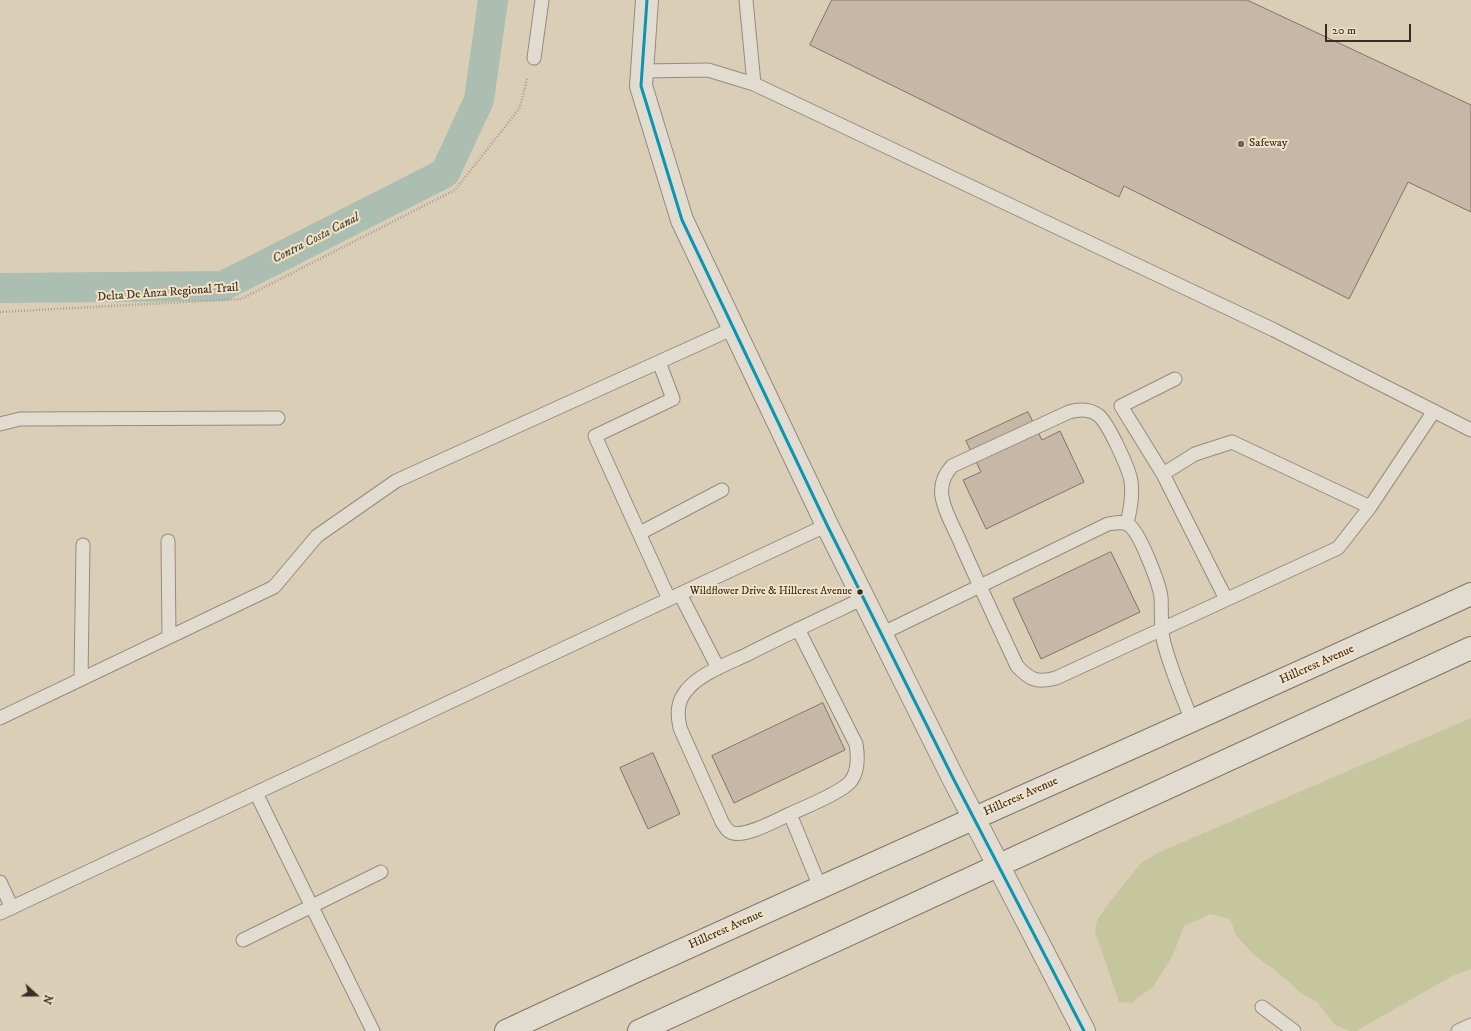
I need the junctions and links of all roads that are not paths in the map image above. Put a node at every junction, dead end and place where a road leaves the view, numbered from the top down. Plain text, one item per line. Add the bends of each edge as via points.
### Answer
1 (542, 0) edge
2 (646, 0) edge
3 (746, 0) edge
4 (534, 58) road end
5 (642, 71) junction
6 (754, 84) junction
7 (734, 328) junction
8 (659, 362) junction
9 (1175, 379) dead end
10 (1434, 411) junction
11 (278, 418) dead end
12 (0, 424) edge
13 (1471, 430) edge
14 (1163, 474) junction
15 (722, 490) dead end
16 (1370, 507) junction
17 (1127, 524) junction
18 (827, 525) junction
19 (640, 533) junction
20 (168, 541) dead end
21 (83, 545) dead end
22 (979, 586) junction
23 (1471, 594) edge
24 (675, 596) junction
25 (864, 598) junction
26 (1226, 599) junction
27 (798, 629) junction
28 (1161, 629) junction
29 (881, 634) junction
30 (169, 637) junction
31 (1471, 648) edge
32 (718, 668) junction
33 (81, 679) junction
34 (0, 718) edge
35 (1192, 721) junction
36 (256, 793) junction
37 (790, 814) junction
38 (973, 819) junction
39 (999, 866) junction
40 (381, 872) dead end
41 (0, 882) edge
42 (820, 887) junction
43 (311, 906) junction
44 (12, 908) junction
45 (0, 913) edge
46 (243, 940) dead end
47 (1262, 1007) dead end
48 (1471, 1025) edge
49 (373, 1031) edge
50 (506, 1031) edge
51 (638, 1031) edge
52 (1084, 1031) edge
53 (1294, 1031) edge
54 (1458, 1031) edge

1 - 4 lane
2 - 5 main road
3 - 6 lane
5 - 6 lane via 708,70
5 - 7 main road via 641,86 682,220
6 - 10 lane via 1267,326
7 - 8 lane
7 - 18 main road
8 - 19 lane via 673,398 595,436
8 - 30 lane via 396,481 317,536 274,587
9 - 14 lane via 1121,406
10 - 13 lane
10 - 16 lane
11 - 12 lane via 20,419
14 - 16 lane via 1195,454 1232,442
14 - 26 lane
15 - 19 lane
16 - 26 lane via 1338,548
17 - 22 lane via 1108,524
17 - 22 lane via 1132,498 1131,480 1104,421 1089,410 1077,409 1069,412 952,466 944,474 942,496
17 - 28 lane via 1137,534 1159,586
18 - 24 lane
18 - 25 main road
19 - 24 lane
20 - 30 lane
21 - 33 lane
22 - 28 lane via 1017,666 1026,676 1036,680 1056,678
22 - 29 lane
23 - 35 main road, Hillcrest Avenue
24 - 32 lane
24 - 36 lane
25 - 27 lane
25 - 29 main road
26 - 28 lane
27 - 32 lane
27 - 37 lane via 856,744 858,757 851,780 842,789
28 - 35 lane via 1171,668
29 - 38 main road
30 - 33 lane
31 - 39 main road
32 - 37 lane via 697,680 686,691 678,708 678,718 680,728 722,822 732,833 741,834
33 - 34 lane
35 - 38 main road, Hillcrest Avenue
36 - 43 lane
36 - 44 lane
37 - 42 lane
38 - 39 main road
38 - 42 main road, Hillcrest Avenue
39 - 51 main road
39 - 52 main road
40 - 43 lane
41 - 44 lane
42 - 50 main road, Hillcrest Avenue
43 - 46 lane
43 - 49 lane
44 - 45 lane
47 - 53 lane
48 - 54 lane

